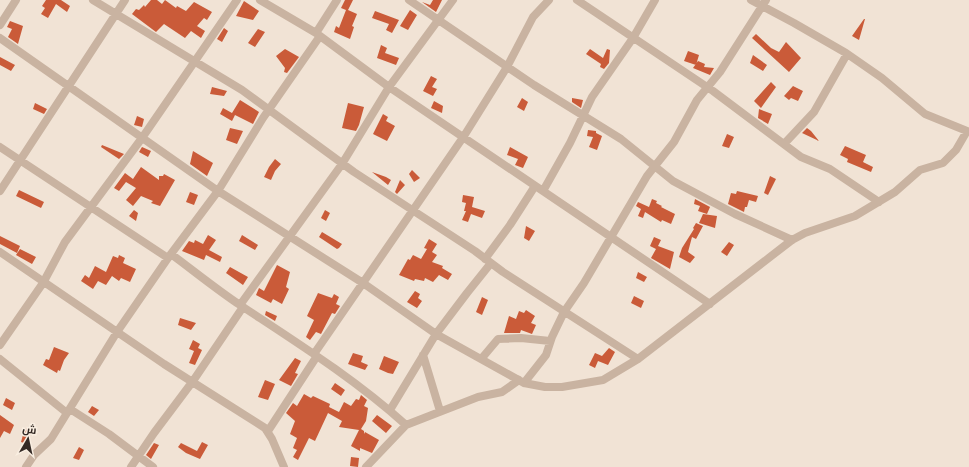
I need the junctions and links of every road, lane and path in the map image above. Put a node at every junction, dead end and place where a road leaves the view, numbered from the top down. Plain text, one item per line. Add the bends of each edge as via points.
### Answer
1 (16, 0) edge
2 (92, 0) edge
3 (125, 0) edge
4 (237, 0) edge
5 (260, 0) edge
6 (337, 0) edge
7 (409, 0) edge
8 (453, 0) edge
9 (549, 0) edge
10 (577, 0) edge
11 (654, 0) edge
12 (751, 0) edge
13 (764, 3) edge
14 (116, 14) junction
15 (438, 20) junction
16 (0, 25) edge
17 (318, 34) junction
18 (0, 38) edge
19 (633, 38) junction
20 (847, 54) junction
21 (194, 62) junction
22 (507, 66) junction
23 (68, 87) junction
24 (389, 87) junction
25 (708, 88) junction
26 (268, 109) junction
27 (583, 116) junction
28 (464, 136) junction
29 (142, 138) junction
30 (784, 144) junction
31 (0, 147) edge
32 (20, 162) junction
33 (342, 164) junction
34 (656, 166) junction
35 (535, 186) junction
36 (0, 191) edge
37 (218, 191) junction
38 (542, 191) junction
39 (879, 202) junction
40 (90, 206) junction
41 (413, 210) junction
42 (610, 236) junction
43 (290, 237) junction
44 (792, 240) junction
45 (0, 252) edge
46 (169, 256) junction
47 (488, 261) junction
48 (43, 283) junction
49 (363, 283) junction
50 (710, 304) junction
51 (242, 306) junction
52 (564, 312) junction
53 (117, 332) junction
54 (436, 334) junction
55 (550, 341) junction
56 (0, 345) edge
57 (315, 355) junction
58 (423, 355) junction
59 (482, 358) junction
60 (0, 359) edge
61 (638, 359) junction
62 (193, 381) junction
63 (521, 381) junction
64 (390, 410) junction
65 (68, 411) junction
66 (440, 411) junction
67 (406, 425) junction
68 (268, 431) junction
69 (139, 456) junction
70 (26, 467) edge
71 (131, 467) edge
72 (153, 467) edge
73 (284, 467) edge
74 (366, 467) edge

1 - 16 street
2 - 14 street
3 - 14 street
4 - 21 street
5 - 17 street
6 - 17 street
7 - 15 street
8 - 15 street
9 - 22 street via 533,17
10 - 19 street
11 - 19 street
12 - 13 street
13 - 20 street
13 - 25 street
14 - 21 street
14 - 23 street
15 - 22 street
15 - 24 street
17 - 24 street
17 - 26 street
18 - 23 street
19 - 25 street
19 - 27 street via 597,89
20 - 30 street via 814,112
20 - 39 street via 882,78 925,114 967,131 956,150 943,163 920,170
21 - 26 street via 242,90
21 - 29 street
22 - 27 street
22 - 28 street
23 - 29 street
23 - 32 street
24 - 28 street
24 - 33 street
25 - 30 street
25 - 34 street via 697,100 682,130
26 - 33 street
26 - 37 street
27 - 34 street via 621,139
27 - 38 street
28 - 35 street
28 - 41 street
29 - 37 street
29 - 40 street
30 - 39 street via 801,157 830,169
31 - 32 street
32 - 36 street
32 - 40 street
33 - 41 street
33 - 43 street
34 - 42 street via 647,176
34 - 44 street via 673,181 735,214
35 - 38 street
35 - 47 street
37 - 43 street
37 - 46 street
38 - 42 street
39 - 44 street via 850,219 805,233
40 - 46 street
40 - 48 street via 65,242
41 - 47 street
41 - 49 street
42 - 50 street
42 - 52 street via 584,283
43 - 49 street
43 - 51 street
44 - 50 street
45 - 48 street
46 - 51 street
46 - 53 street
47 - 52 street
47 - 54 street
48 - 53 street
48 - 56 street
49 - 54 street
49 - 57 street
50 - 61 street
51 - 57 street
51 - 62 street
52 - 55 street
52 - 61 street
53 - 62 street
53 - 65 street
54 - 58 street
54 - 59 street
55 - 59 street via 498,339
55 - 63 street via 546,355
57 - 64 street
57 - 68 street
58 - 64 street
58 - 66 street
59 - 63 street
60 - 65 street
61 - 63 street via 603,380 562,387 545,387
62 - 68 street
62 - 69 street
63 - 66 street via 502,392
64 - 67 street
65 - 69 street via 109,434
65 - 70 street via 51,439 34,455
66 - 67 street
67 - 74 street
68 - 73 street
69 - 71 street
69 - 72 street

